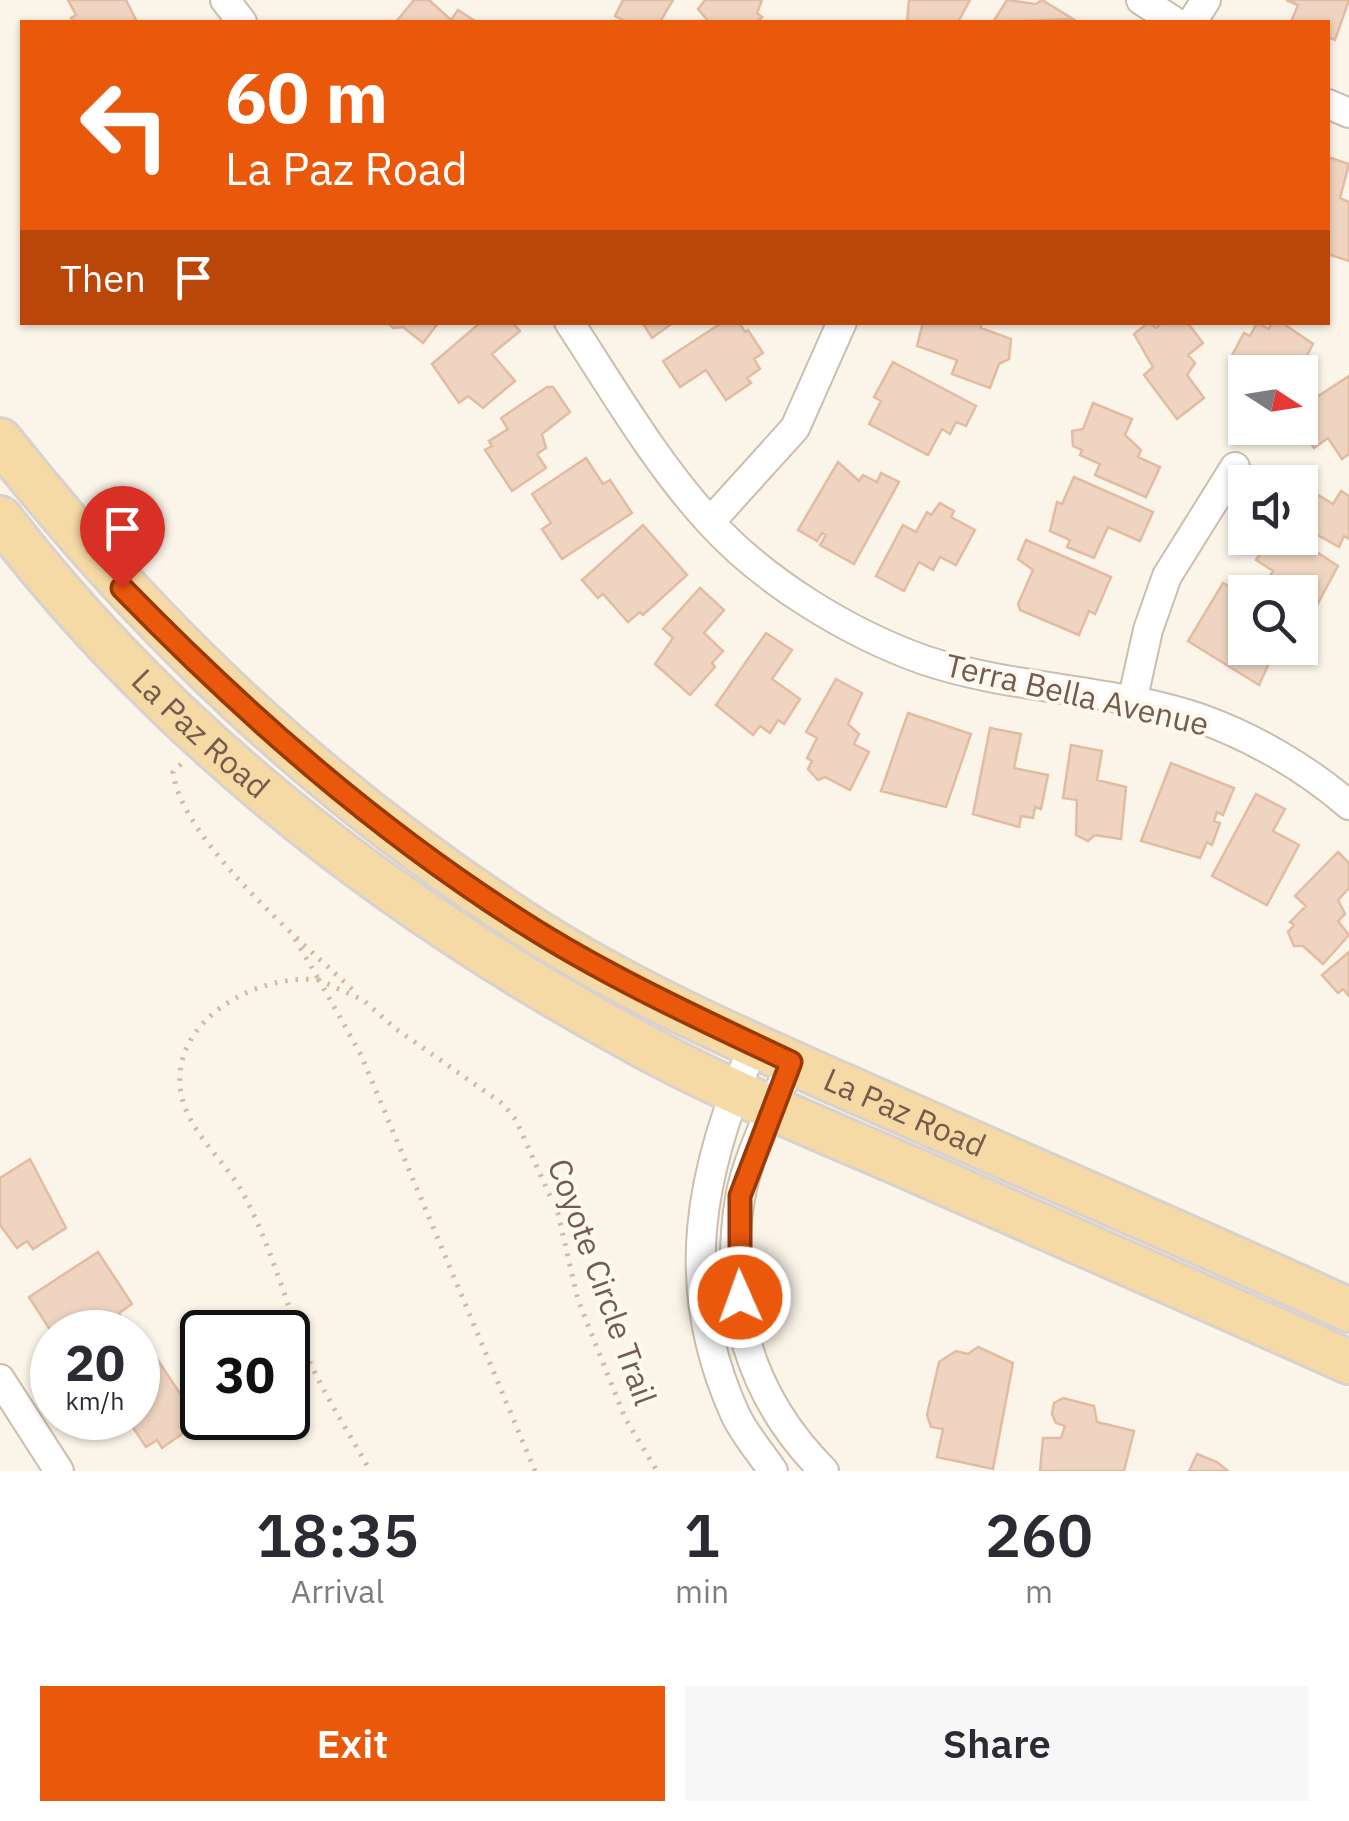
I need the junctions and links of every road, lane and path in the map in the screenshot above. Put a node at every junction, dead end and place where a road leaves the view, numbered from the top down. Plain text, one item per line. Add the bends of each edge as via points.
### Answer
1 (224, 0) edge
2 (1141, 0) edge
3 (240, 20) edge
4 (1173, 20) edge
5 (571, 325) edge
6 (841, 325) edge
7 (0, 440) edge
8 (1228, 476) edge
9 (0, 518) edge
10 (710, 522) junction
11 (1132, 702) junction
12 (203, 738) junction
13 (1349, 805) edge
14 (291, 932) junction
15 (319, 980) junction
16 (363, 1000) junction
17 (773, 1054) junction
18 (735, 1090) junction
19 (774, 1108) junction
20 (1349, 1310) edge
21 (1349, 1362) edge
22 (0, 1379) edge
23 (60, 1471) edge
24 (370, 1471) edge
25 (535, 1471) edge
26 (657, 1471) edge
27 (773, 1471) edge
28 (824, 1471) edge

1 - 3 street
2 - 4 street
5 - 10 street, Terra Bella Avenue
6 - 10 street via 795,428
7 - 17 main road, La Paz Road via 122,588 264,728 341,792 522,922 618,979
8 - 11 street via 1167,576
9 - 12 main road, La Paz Road via 84,618
10 - 11 street, Terra Bella Avenue via 773,578 923,660
11 - 13 street, Terra Bella Avenue via 1199,718 1278,754
12 - 14 path, Coyote Circle Trail via 174,772 175,789 229,869
12 - 18 main road, La Paz Road via 330,846 423,913 628,1038
14 - 15 path, Coyote Circle Trail
14 - 16 path, Coyote Circle Trail
15 - 16 path, Coyote Circle Trail
15 - 24 path via 249,991 207,1020 180,1060 180,1090 188,1117 244,1196 307,1355
15 - 25 path, Coyote Circle Trail via 361,1055
16 - 26 path, Coyote Circle Trail via 516,1120 558,1214 578,1300 625,1418
17 - 18 street
17 - 19 street
17 - 20 main road, La Paz Road
18 - 19 main road, La Paz Road
18 - 27 street via 706,1190 699,1296 736,1416
19 - 21 main road, La Paz Road
19 - 28 street via 740,1196 736,1265 742,1329 761,1390
22 - 23 street

